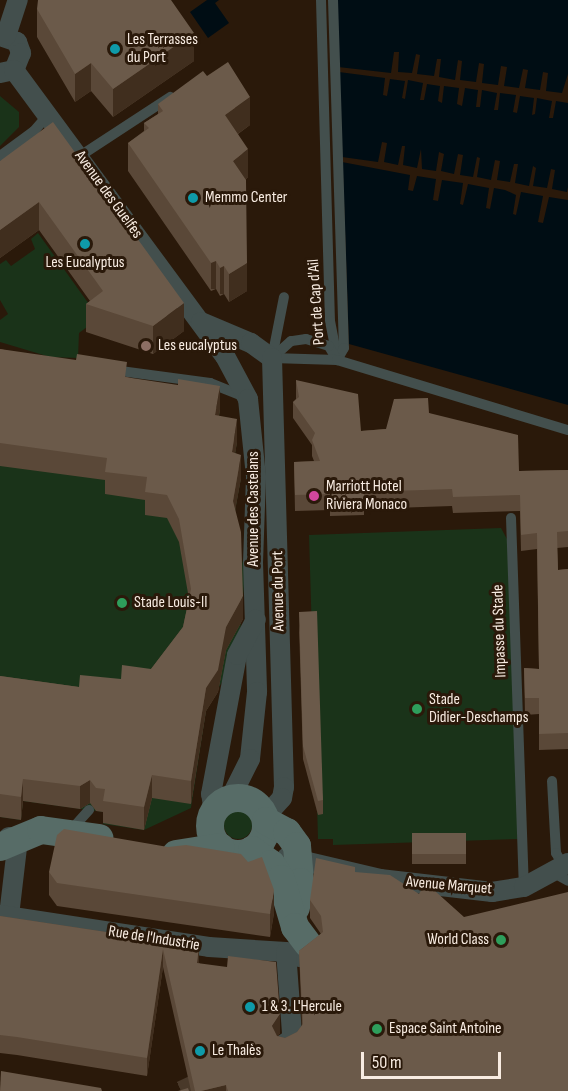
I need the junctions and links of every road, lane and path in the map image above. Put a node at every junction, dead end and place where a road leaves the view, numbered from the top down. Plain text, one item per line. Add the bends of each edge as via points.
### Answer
1 (18, 0) edge
2 (321, 0) edge
3 (333, 0) edge
4 (3, 36) edge
5 (7, 71) edge
6 (184, 87) edge
7 (49, 113) junction
8 (0, 156) edge
9 (80, 156) junction
10 (284, 297) dead end
11 (199, 322) junction
12 (272, 358) junction
13 (337, 360) junction
14 (104, 368) edge
15 (248, 399) junction
16 (568, 430) edge
17 (511, 518) dead end
18 (256, 620) junction
19 (552, 781) dead end
20 (219, 808) junction
21 (89, 810) dead end
22 (69, 833) junction
23 (6, 840) edge
24 (249, 842) junction
25 (148, 847) junction
26 (298, 860) junction
27 (563, 870) edge
28 (524, 886) junction
29 (5, 916) edge
30 (298, 944) junction
31 (284, 1044) edge

1 - 4 street
2 - 13 lane, Port de Cap d'Ail via 330,321
3 - 13 lane via 344,348
4 - 5 street via 17,42 21,53
5 - 7 street, Avenue des Guelfes
6 - 9 lane
7 - 8 lane
7 - 9 street, Avenue des Guelfes
9 - 11 street, Avenue des Guelfes
10 - 12 lane
11 - 12 street via 251,343
11 - 15 street, Avenue des Castelans via 237,375
12 - 13 lane
12 - 13 lane via 291,341 306,339 329,346
12 - 24 street, Avenue du Port via 284,787 282,798
13 - 16 lane, Port de Cap d'Ail
14 - 15 lane via 210,383
15 - 18 street, Avenue des Castelans via 256,477
17 - 28 lane, Impasse du Stade
18 - 20 street, Avenue des Castelans via 257,692 250,759
18 - 20 street via 237,655 211,794
19 - 27 lane via 556,853
20 - 24 street via 211,832
20 - 24 street via 247,799
20 - 25 street, Avenue des Castelans
21 - 22 lane
22 - 23 street via 40,830
22 - 25 street
23 - 29 street
24 - 25 street via 182,855
24 - 26 street via 281,827 293,839
24 - 30 street via 281,879
26 - 28 street, Avenue Marquet via 448,888 492,892
26 - 30 street
27 - 28 street, Avenue Marquet
29 - 30 street, Rue de l'Industrie via 209,947
30 - 31 street via 292,1034

